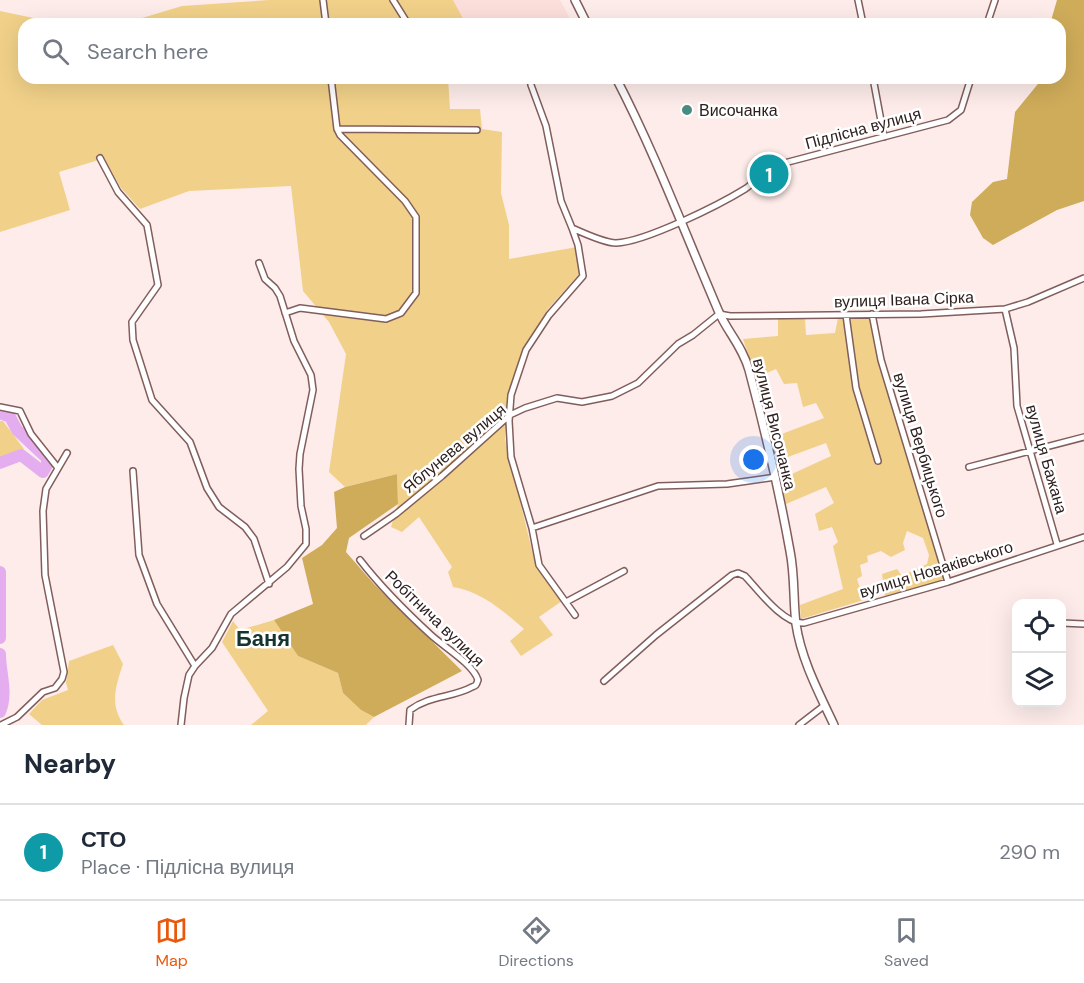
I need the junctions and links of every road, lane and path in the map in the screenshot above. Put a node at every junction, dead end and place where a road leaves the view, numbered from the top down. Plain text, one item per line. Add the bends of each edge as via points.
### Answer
1 (323, 0) edge
2 (393, 0) edge
3 (575, 0) edge
4 (858, 0) edge
5 (995, 0) edge
6 (325, 18) edge
7 (404, 18) edge
8 (584, 18) edge
9 (862, 18) edge
10 (989, 18) edge
11 (332, 84) edge
12 (619, 84) edge
13 (874, 84) edge
14 (969, 84) edge
15 (531, 85) dead end
16 (337, 129) junction
17 (477, 130) dead end
18 (884, 137) junction
19 (100, 158) dead end
20 (681, 222) junction
21 (572, 228) junction
22 (259, 263) dead end
23 (1084, 278) edge
24 (1005, 309) junction
25 (285, 313) junction
26 (719, 314) junction
27 (873, 314) junction
28 (846, 315) junction
29 (0, 407) edge
30 (510, 416) junction
31 (1084, 437) edge
32 (1030, 450) junction
33 (66, 453) dead end
34 (878, 461) dead end
35 (969, 467) dead end
36 (58, 468) junction
37 (133, 471) dead end
38 (776, 477) junction
39 (532, 528) junction
40 (364, 536) dead end
41 (1084, 537) edge
42 (1057, 544) junction
43 (360, 560) dead end
44 (624, 572) dead end
45 (948, 582) junction
46 (269, 584) junction
47 (566, 602) junction
48 (575, 615) dead end
49 (1066, 623) edge
50 (796, 624) junction
51 (1084, 624) edge
52 (195, 666) junction
53 (604, 681) dead end
54 (825, 705) junction
55 (1, 725) edge
56 (181, 725) edge
57 (409, 725) edge
58 (799, 725) edge
59 (834, 725) edge

1 - 6 street
2 - 7 street
3 - 8 street
4 - 9 street
5 - 10 street
11 - 16 street
12 - 20 street, вулиця Височанка
13 - 18 street
14 - 18 street, Підлісна вулиця via 961,110 948,120
15 - 21 street via 546,126 561,201
16 - 17 street
16 - 25 street via 416,217 416,293 401,313 386,319 300,308
18 - 20 street, Підлісна вулиця via 773,166 747,187
19 - 46 street via 118,192 147,225 158,285 132,322 133,340 152,400 189,442 219,507 246,527 254,539
20 - 21 street, Підлісна вулиця via 615,243
20 - 26 street, вулиця Височанка
21 - 30 street via 579,245 583,276 549,315 526,350 511,395
22 - 25 street via 265,279 280,296
23 - 24 street, вулиця Івана Сірка
24 - 27 street, вулиця Івана Сірка
24 - 32 street, вулиця Бажана via 1014,348 1017,406
25 - 46 street via 313,390 299,469 306,544
26 - 28 street, вулиця Івана Сірка
26 - 30 street, Яблунева вулиця via 678,344 638,382 612,396 582,402 557,398
26 - 38 street, вулиця Височанка via 748,366
27 - 28 street, вулиця Івана Сірка
27 - 45 street, вулиця Вербицького via 881,360
28 - 34 street via 856,388
29 - 36 street via 20,411 31,434
30 - 39 street via 511,457
30 - 40 street, Яблунева вулиця via 435,482
31 - 32 street
32 - 35 street
32 - 42 street, вулиця Бажана
33 - 36 street
36 - 55 street via 46,489 43,547 63,679 17,717
37 - 52 street via 139,555 157,604
38 - 39 street via 727,484 658,486
38 - 50 street, вулиця Височанка via 794,573
39 - 47 street via 538,565
41 - 42 street, вулиця Новаківського
42 - 45 street, вулиця Новаківського
43 - 57 street, Робітнича вулиця via 431,635 477,676 472,688 414,707 410,710
44 - 47 street
45 - 50 street, вулиця Новаківського
46 - 52 street via 231,614 212,648
47 - 48 street
49 - 51 street
50 - 53 street via 738,573
50 - 54 street, вулиця Височанка via 808,667
52 - 56 street via 189,675
54 - 58 street
54 - 59 street, вулиця Височанка

